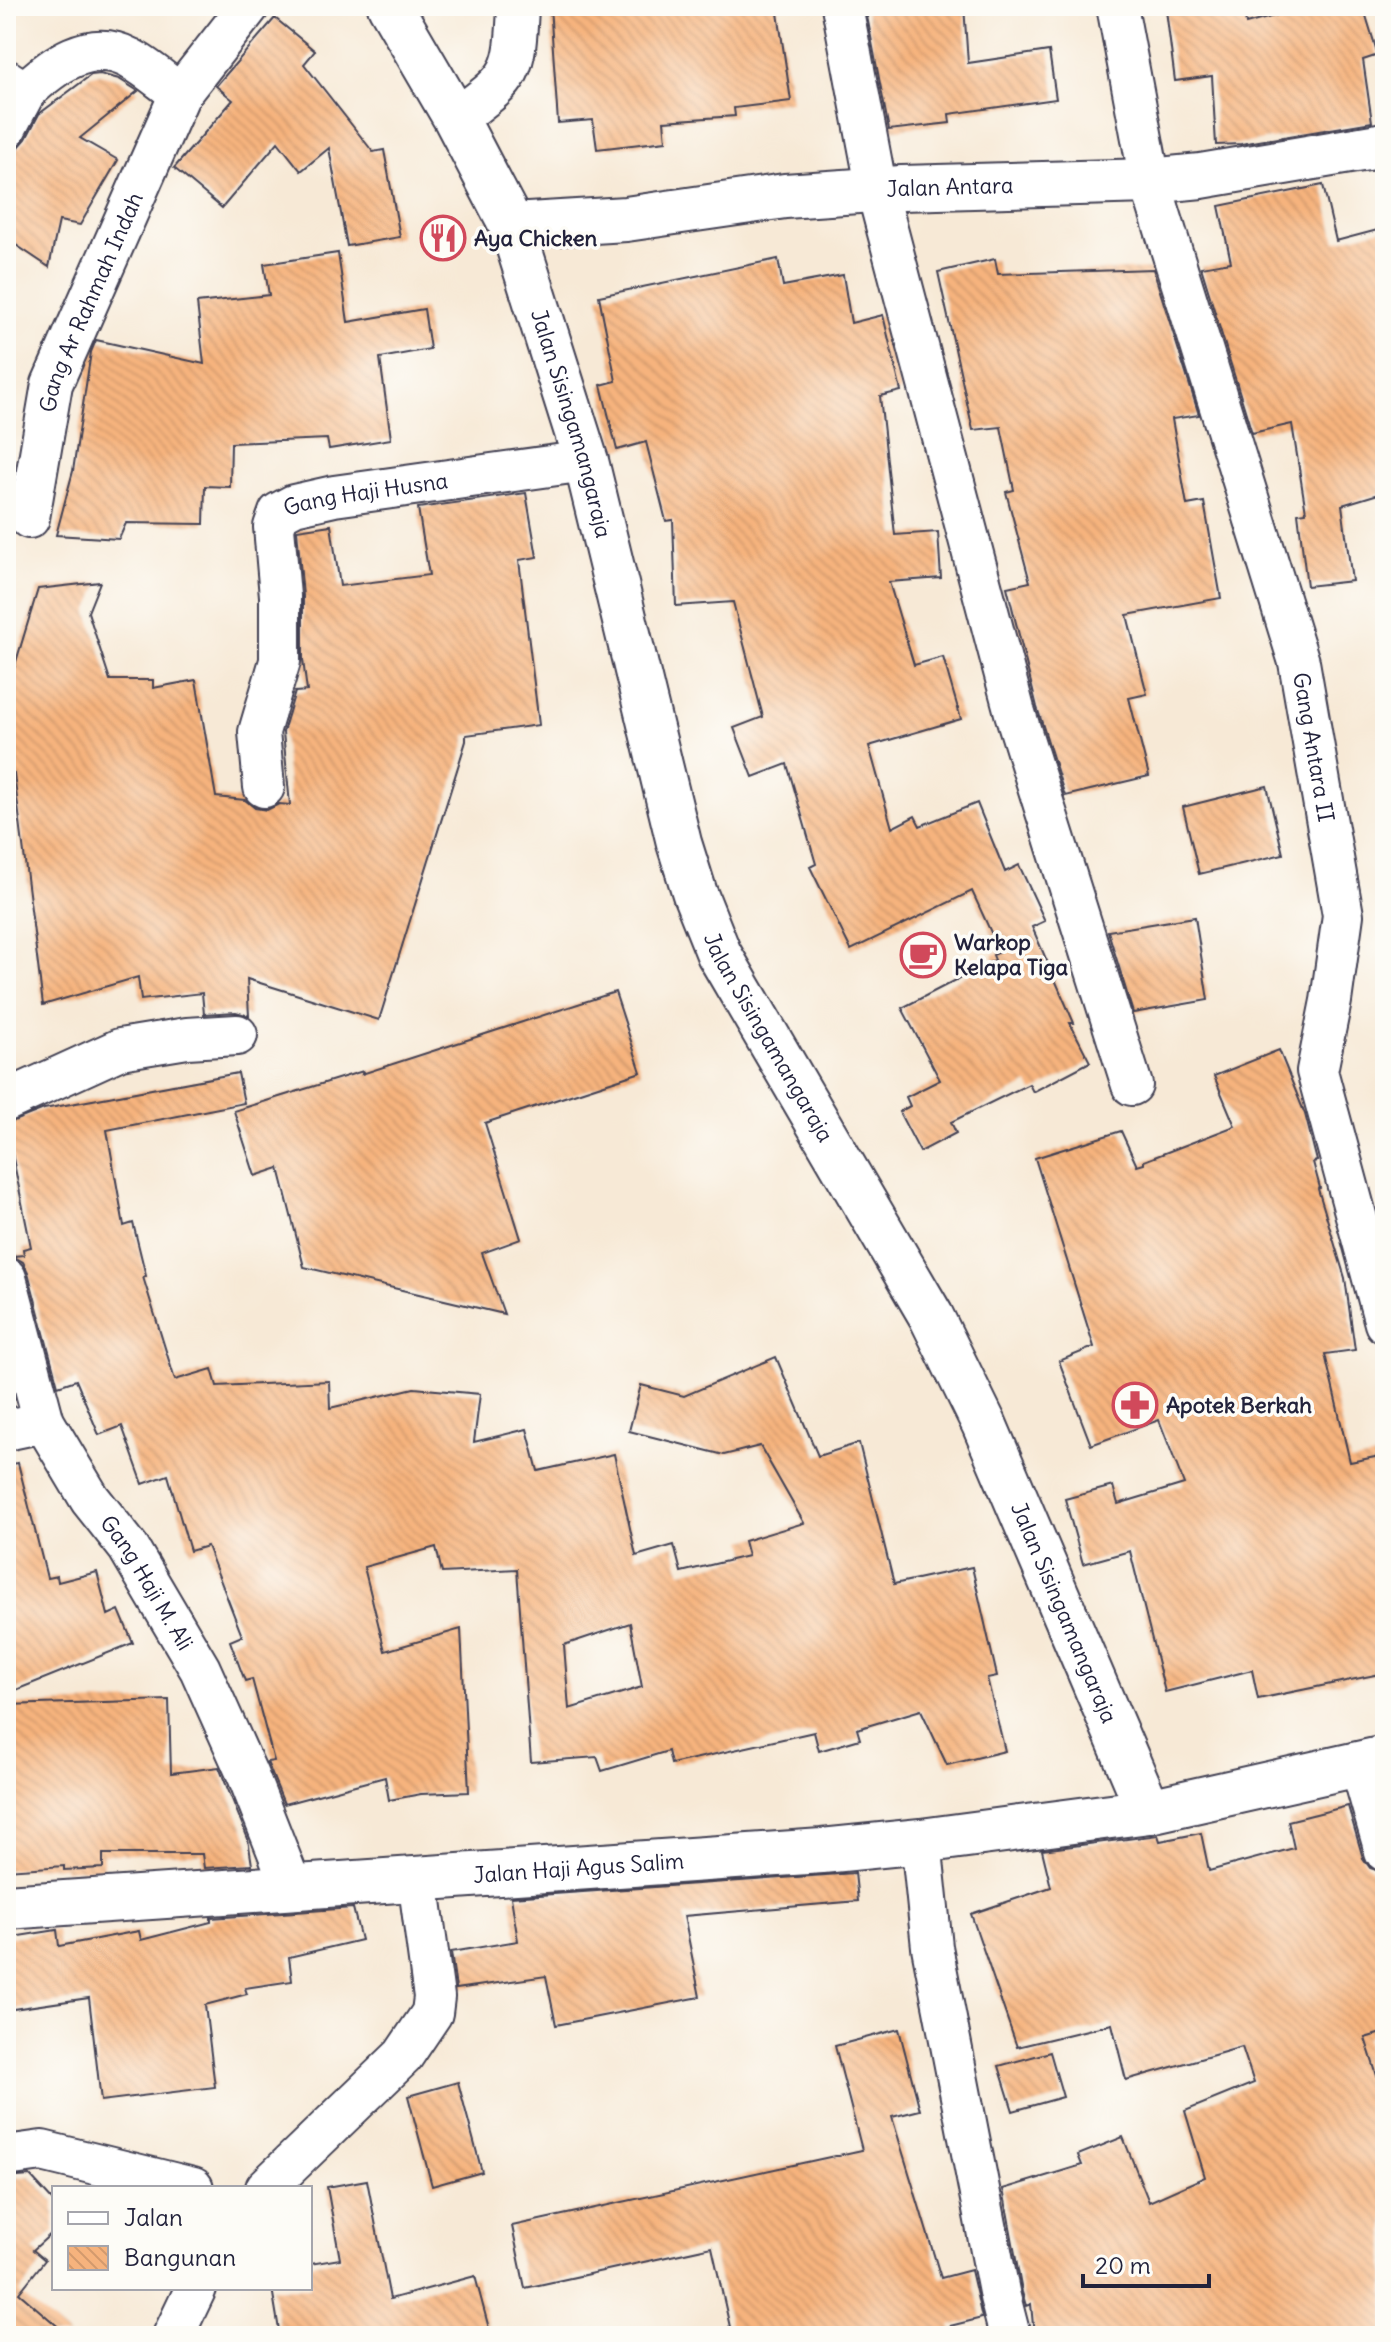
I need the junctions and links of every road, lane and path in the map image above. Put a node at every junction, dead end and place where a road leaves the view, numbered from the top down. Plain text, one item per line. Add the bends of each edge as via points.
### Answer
1 (249, 6) edge
2 (390, 6) edge
3 (518, 6) edge
4 (842, 6) edge
5 (1117, 6) edge
6 (16, 86) edge
7 (180, 94) junction
8 (456, 119) junction
9 (6, 128) edge
10 (1385, 145) edge
11 (1150, 181) junction
12 (877, 191) junction
13 (512, 226) junction
14 (586, 461) junction
15 (29, 518) dead end
16 (264, 787) dead end
17 (237, 1035) dead end
18 (1132, 1085) dead end
19 (6, 1101) edge
20 (6, 1278) edge
21 (1385, 1323) edge
22 (25, 1426) edge
23 (1373, 1761) edge
24 (1149, 1811) junction
25 (921, 1841) junction
26 (1385, 1851) edge
27 (418, 1879) junction
28 (292, 1888) junction
29 (6, 1907) edge
30 (6, 2156) edge
31 (185, 2186) edge
32 (268, 2186) edge
33 (195, 2290) edge
34 (173, 2336) edge
35 (1010, 2336) edge

1 - 7 street, Gang Ar Rahmah Indah
2 - 8 main road, Jalan Sisingamangaraja
3 - 8 street via 511,70
4 - 12 street
5 - 11 street, Gang Antara II
6 - 7 street via 75,55 110,50
6 - 9 street
7 - 15 street, Gang Ar Rahmah Indah via 52,384
8 - 13 main road, Jalan Sisingamangaraja
10 - 11 main road, Jalan Antara
11 - 12 main road, Jalan Antara
11 - 21 street, Gang Antara II via 1299,662 1343,915 1317,1071
12 - 13 main road, Jalan Antara
12 - 18 street via 1015,713
13 - 14 main road, Jalan Sisingamangaraja
14 - 16 street, Gang Haji Husna via 334,496 279,513 274,527 280,661 259,732
14 - 24 main road, Jalan Sisingamangaraja via 656,752 695,894 719,954 931,1316 984,1424
17 - 19 street via 120,1049
20 - 22 street, Gang Haji M. Ali
22 - 28 street, Gang Haji M. Ali via 128,1547 200,1669
23 - 24 main road
23 - 26 street
24 - 25 main road, Jalan Haji Agus Salim
25 - 27 main road, Jalan Haji Agus Salim
25 - 35 street via 932,1947
27 - 28 main road, Jalan Haji Agus Salim
27 - 32 street via 432,2013 403,2056
28 - 29 main road, Jalan Haji Agus Salim
30 - 31 street via 42,2151
33 - 34 street

